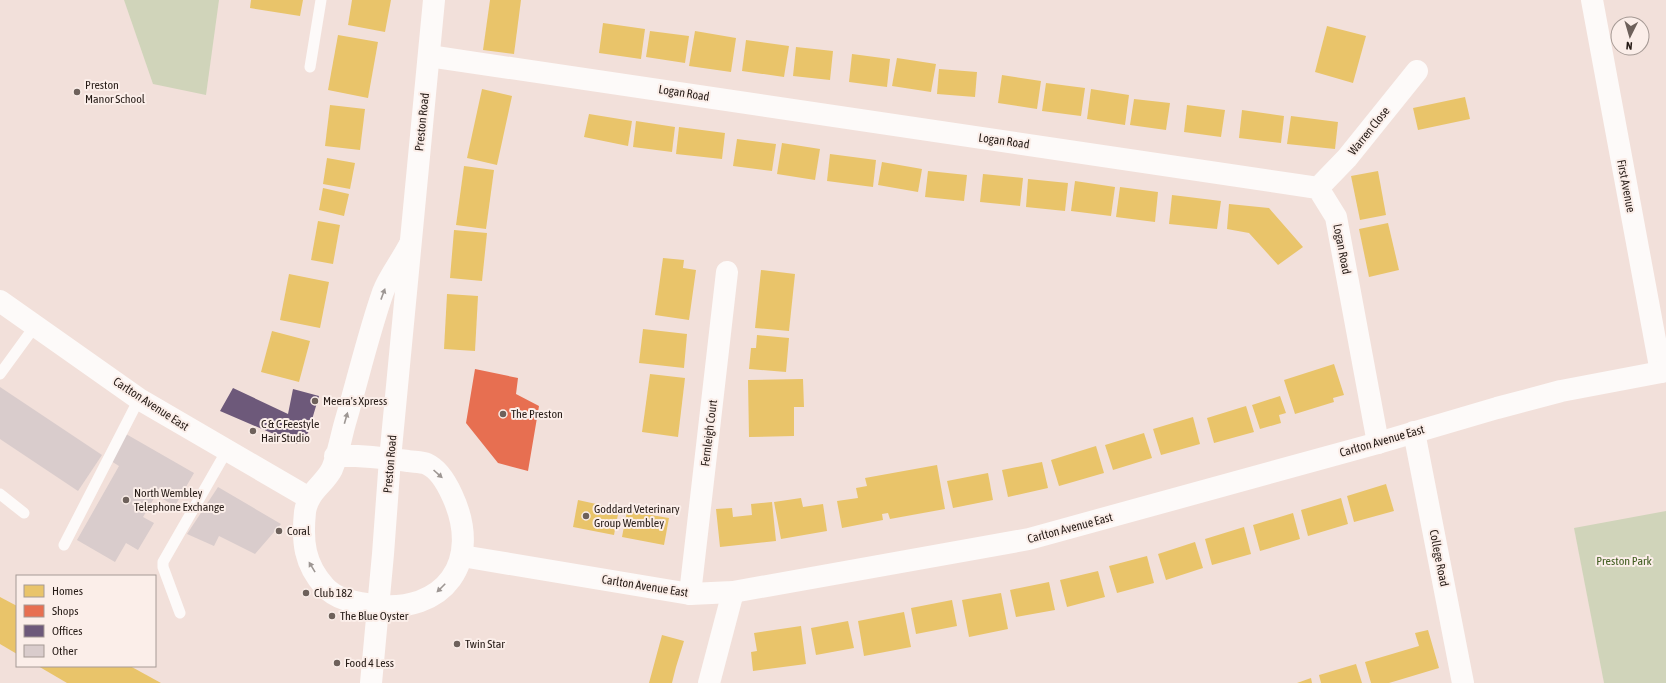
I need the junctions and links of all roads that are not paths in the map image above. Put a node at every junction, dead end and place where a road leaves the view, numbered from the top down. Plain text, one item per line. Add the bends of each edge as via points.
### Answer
1 (321, 0) edge
2 (434, 0) edge
3 (1592, 0) edge
4 (429, 56) junction
5 (310, 67) dead end
6 (1417, 71) dead end
7 (1318, 188) junction
8 (410, 244) junction
9 (727, 272) dead end
10 (0, 301) edge
11 (35, 326) junction
12 (1664, 371) edge
13 (0, 374) edge
14 (139, 399) junction
15 (1414, 432) junction
16 (1378, 443) junction
17 (226, 452) junction
18 (335, 456) junction
19 (390, 459) junction
20 (0, 494) edge
21 (308, 498) junction
22 (24, 512) dead end
23 (64, 545) dead end
24 (462, 556) junction
25 (733, 592) junction
26 (690, 594) junction
27 (378, 606) junction
28 (180, 613) dead end
29 (370, 683) edge
30 (709, 683) edge
31 (1463, 683) edge

1 - 5 lane
2 - 4 street, Preston Road
3 - 12 street, First Avenue
4 - 7 street, Logan Road
4 - 8 street, Preston Road
6 - 7 street, Warren Close via 1347,158
7 - 16 street, Logan Road via 1336,217
18 -> 8 street, Preston Road via 384,290
8 - 19 street, Preston Road
9 - 26 street, Fernleigh Court
10 - 11 street, Carlton Avenue East
11 - 13 lane
11 - 14 street, Carlton Avenue East
12 - 15 street, Carlton Avenue East via 1562,391
14 - 17 street, Carlton Avenue East
14 - 23 lane
15 - 16 street, Carlton Avenue East
15 - 31 street, College Road
16 - 25 street, Carlton Avenue East via 1029,539
17 - 21 street, Carlton Avenue East
17 - 28 lane via 163,562
18 - 19 street via 358,455
18 - 21 street via 331,470
19 -> 24 street via 427,464 443,478 458,507 462,531
19 - 27 street, Preston Road
20 - 22 lane
27 -> 21 street via 338,597 325,587 317,575 304,551
24 - 26 street, Carlton Avenue East
24 -> 27 street via 456,570 430,598 396,607
25 - 26 street, Carlton Avenue East
25 - 30 street
27 - 29 street, Preston Road

